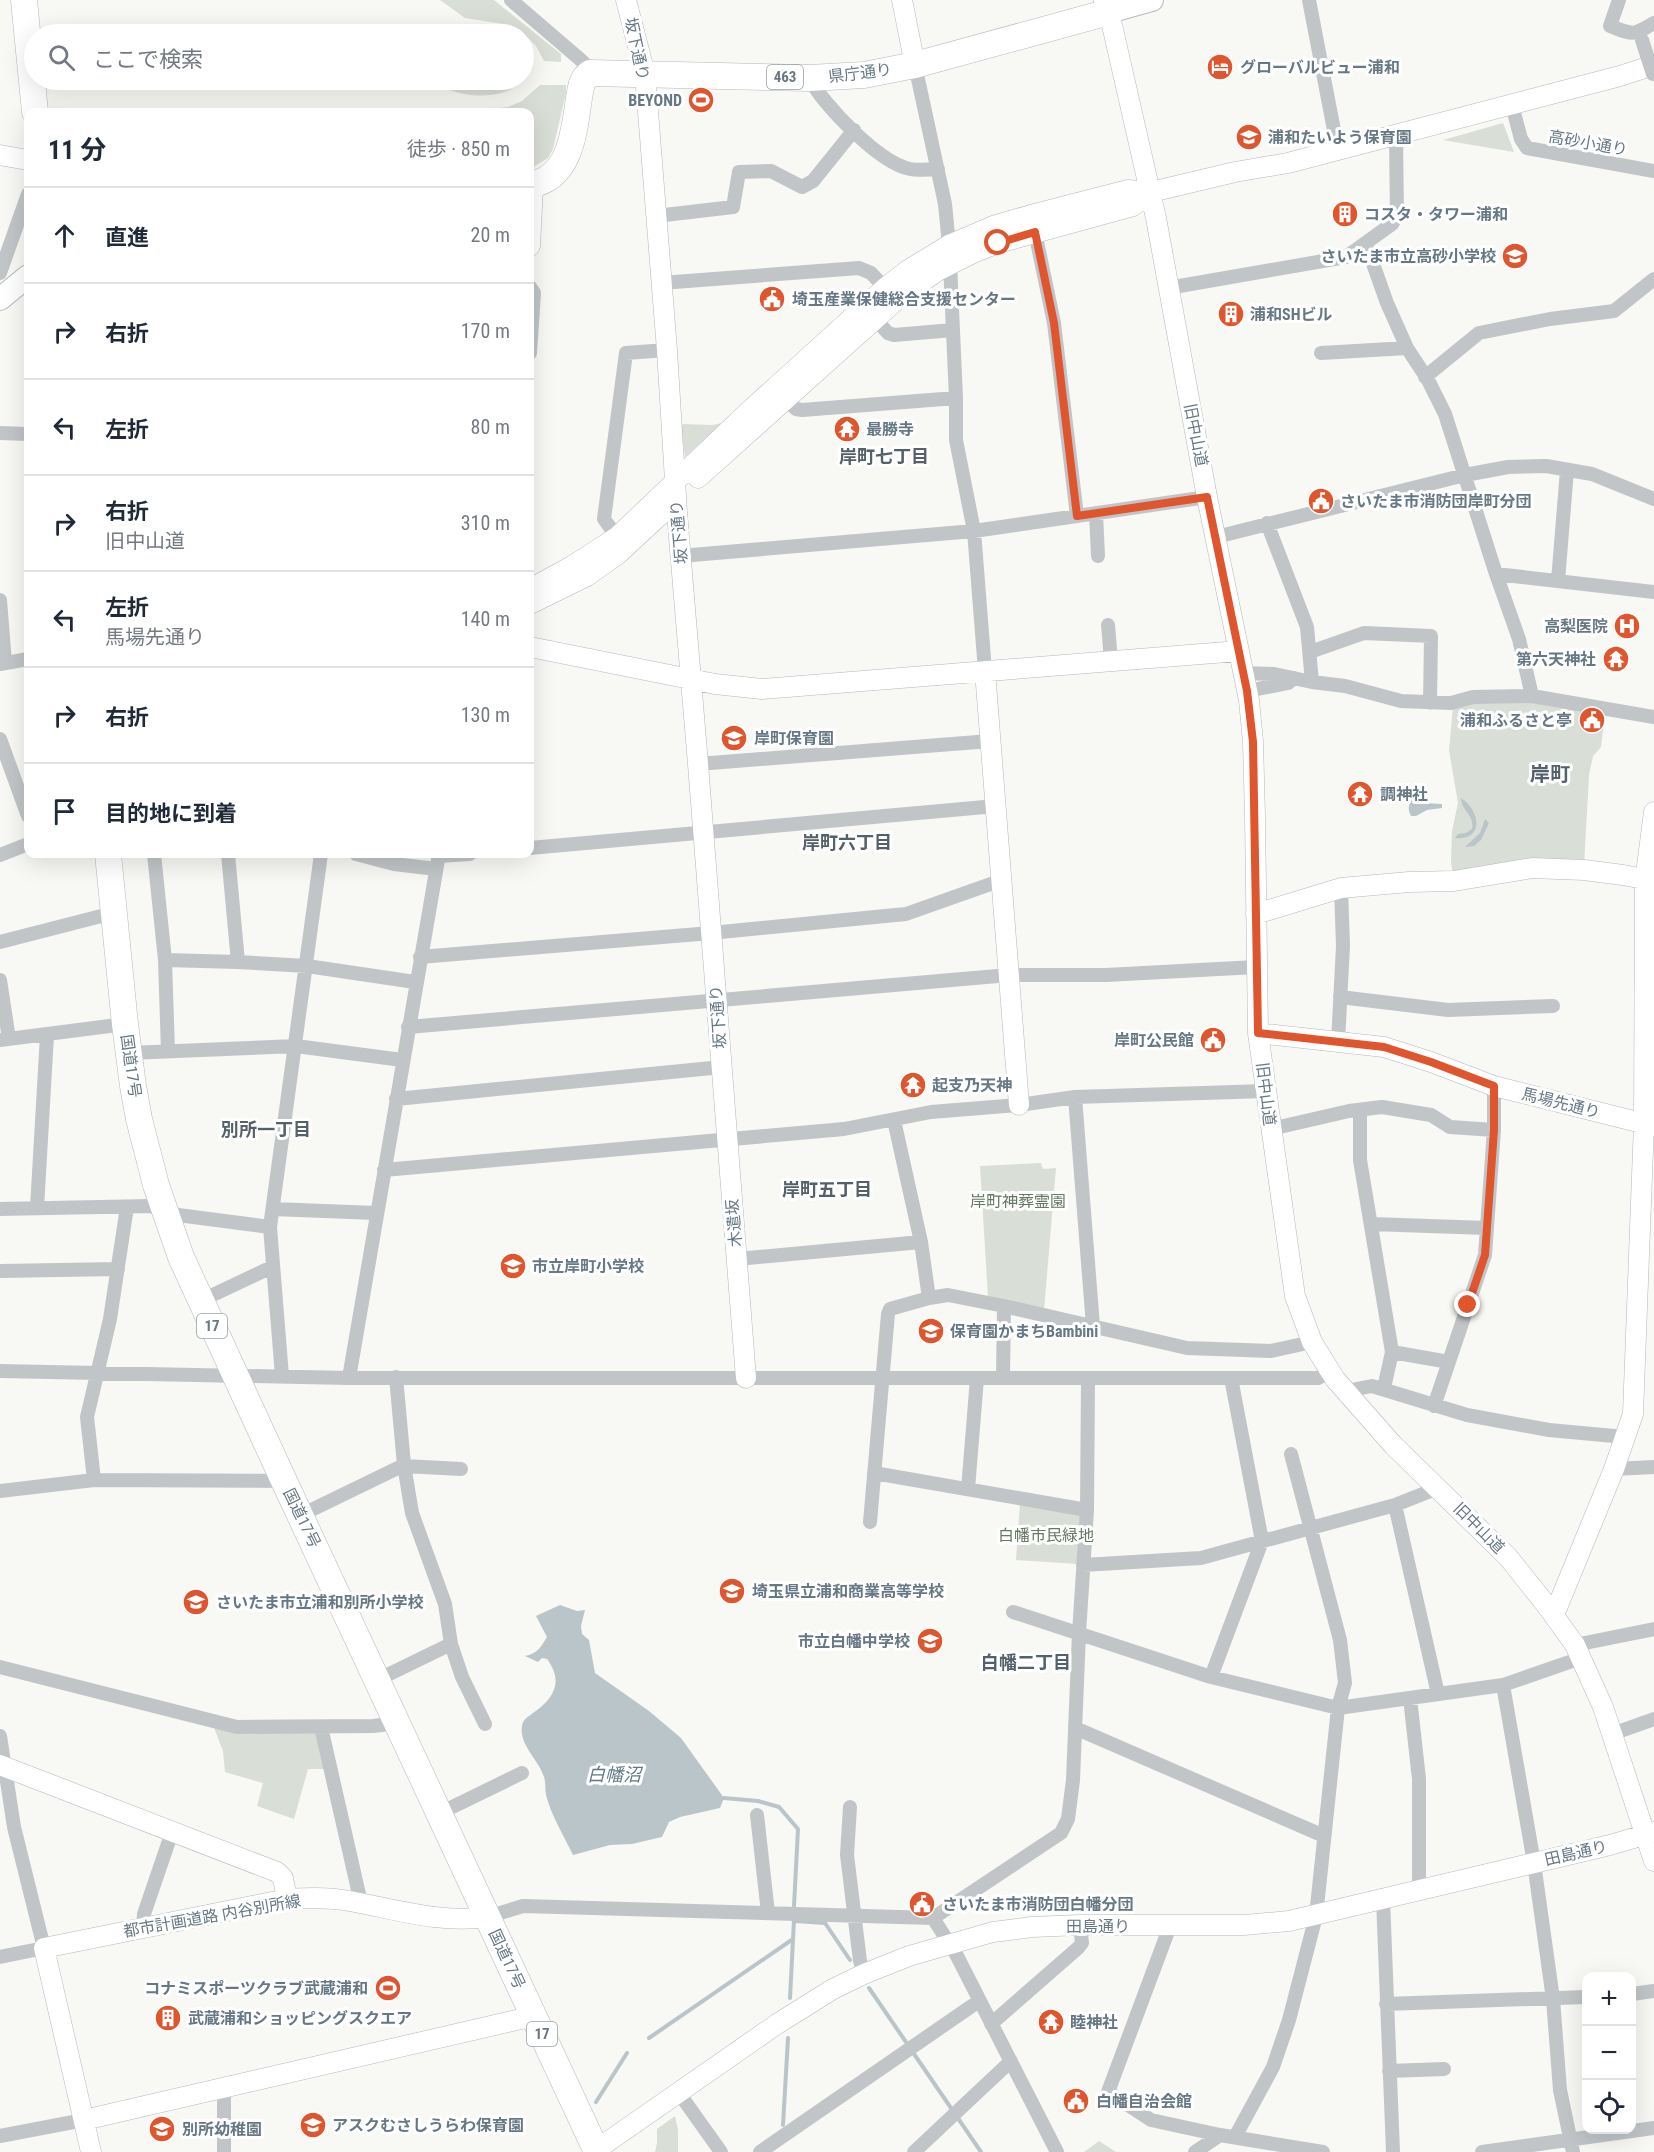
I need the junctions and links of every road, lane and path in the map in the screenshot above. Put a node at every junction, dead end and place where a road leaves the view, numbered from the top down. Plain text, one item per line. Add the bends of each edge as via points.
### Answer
1 (24, 0) edge
2 (511, 0) edge
3 (626, 0) edge
4 (902, 0) edge
5 (1152, 0) edge
6 (1309, 0) edge
7 (1619, 0) edge
8 (1108, 6) edge
9 (1654, 23) edge
10 (26, 24) edge
11 (1642, 40) dead end
12 (1654, 64) edge
13 (915, 65) junction
14 (591, 72) junction
15 (645, 74) junction
16 (1654, 75) edge
17 (809, 78) junction
18 (33, 90) edge
19 (1512, 105) junction
20 (35, 108) edge
21 (854, 130) junction
22 (1396, 136) junction
23 (1338, 151) junction
24 (0, 155) edge
25 (24, 159) edge
26 (938, 169) junction
27 (1654, 171) edge
28 (534, 184) edge
29 (1151, 192) junction
30 (24, 205) edge
31 (656, 216) junction
32 (1035, 232) junction
33 (1366, 244) junction
34 (950, 255) junction
35 (0, 273) edge
36 (24, 279) edge
37 (1654, 279) edge
38 (661, 283) junction
39 (885, 288) junction
40 (1168, 288) junction
41 (0, 299) edge
42 (875, 319) junction
43 (953, 330) junction
44 (1407, 348) junction
45 (667, 350) junction
46 (1321, 353) dead end
47 (1425, 377) junction
48 (956, 398) junction
49 (786, 399) junction
50 (0, 433) edge
51 (24, 434) edge
52 (1567, 470) junction
53 (1465, 475) junction
54 (675, 491) junction
55 (1207, 497) junction
56 (1654, 499) edge
57 (1096, 513) junction
58 (1077, 516) junction
59 (1267, 523) junction
60 (974, 531) junction
61 (616, 537) junction
62 (1216, 537) junction
63 (680, 556) junction
64 (1098, 556) dead end
65 (1496, 574) junction
66 (1558, 581) junction
67 (534, 587) edge
68 (1654, 592) edge
69 (0, 600) edge
70 (534, 602) edge
71 (1108, 626) dead end
72 (534, 648) edge
73 (1239, 651) junction
74 (1310, 652) junction
75 (24, 660) edge
76 (1111, 661) junction
77 (2, 663) edge
78 (985, 671) junction
79 (691, 678) junction
80 (1245, 682) junction
81 (1312, 682) junction
82 (1532, 696) junction
83 (1430, 703) junction
84 (1654, 717) edge
85 (0, 739) edge
86 (990, 741) junction
87 (698, 764) junction
88 (5, 769) edge
89 (996, 806) junction
90 (24, 808) edge
91 (1654, 812) edge
92 (704, 834) junction
93 (24, 846) edge
94 (534, 848) edge
95 (0, 855) edge
96 (108, 858) edge
97 (154, 858) edge
98 (228, 858) edge
99 (320, 858) edge
100 (371, 858) edge
101 (438, 859) edge
102 (1002, 880) junction
103 (1650, 881) edge
104 (1341, 888) junction
105 (113, 913) junction
106 (1256, 914) junction
107 (711, 933) junction
108 (0, 942) edge
109 (420, 957) junction
110 (165, 960) junction
111 (238, 962) junction
112 (307, 966) junction
113 (1256, 967) junction
114 (1009, 975) junction
115 (0, 980) edge
116 (416, 982) junction
117 (1340, 997) junction
118 (717, 999) junction
119 (1553, 1006) dead end
120 (125, 1024) junction
121 (408, 1027) junction
122 (1258, 1033) junction
123 (47, 1035) junction
124 (4, 1040) edge
125 (1338, 1042) junction
126 (296, 1046) junction
127 (168, 1051) junction
128 (129, 1053) junction
129 (402, 1060) junction
130 (722, 1067) junction
131 (1494, 1086) junction
132 (1266, 1091) junction
133 (1075, 1097) junction
134 (396, 1100) junction
135 (1019, 1105) junction
136 (1360, 1110) junction
137 (894, 1120) junction
138 (1649, 1125) edge
139 (1271, 1129) junction
140 (1494, 1130) junction
141 (728, 1139) junction
142 (384, 1170) junction
143 (127, 1207) junction
144 (37, 1208) junction
145 (0, 1209) edge
146 (273, 1209) junction
147 (165, 1210) junction
148 (376, 1213) junction
149 (1371, 1224) junction
150 (270, 1227) junction
151 (1487, 1228) junction
152 (921, 1242) junction
153 (737, 1259) junction
154 (272, 1267) junction
155 (118, 1269) junction
156 (0, 1271) edge
157 (929, 1298) junction
158 (200, 1301) junction
159 (1004, 1306) junction
160 (1093, 1326) junction
161 (1312, 1342) junction
162 (1392, 1352) junction
163 (1449, 1362) junction
164 (0, 1371) edge
165 (1329, 1372) junction
166 (97, 1373) junction
167 (236, 1376) junction
168 (282, 1376) junction
169 (396, 1377) junction
170 (882, 1377) junction
171 (349, 1378) junction
172 (746, 1378) junction
173 (977, 1378) junction
174 (1003, 1378) junction
175 (1231, 1378) junction
176 (1088, 1379) junction
177 (1384, 1388) junction
178 (1346, 1391) junction
179 (1434, 1406) junction
180 (1625, 1437) junction
181 (1291, 1454) dead end
182 (404, 1466) junction
183 (1654, 1467) edge
184 (461, 1468) dead end
185 (1614, 1469) junction
186 (874, 1473) junction
187 (94, 1480) junction
188 (284, 1481) junction
189 (1438, 1488) junction
190 (968, 1489) junction
191 (0, 1491) edge
192 (1395, 1505) junction
193 (1087, 1510) junction
194 (301, 1515) junction
195 (870, 1522) dead end
196 (1312, 1528) junction
197 (1262, 1541) junction
198 (1083, 1565) junction
199 (1013, 1612) dead end
200 (1554, 1616) junction
201 (1654, 1629) edge
202 (1078, 1632) junction
203 (451, 1644) junction
204 (1578, 1652) junction
205 (0, 1667) edge
206 (1211, 1677) junction
207 (376, 1680) junction
208 (1503, 1685) junction
209 (1437, 1694) junction
210 (1410, 1698) junction
211 (1338, 1708) junction
212 (1654, 1719) edge
213 (397, 1723) junction
214 (485, 1724) dead end
215 (321, 1726) junction
216 (1075, 1728) junction
217 (1612, 1734) junction
218 (0, 1736) edge
219 (2, 1766) edge
220 (522, 1773) dead end
221 (850, 1807) dead end
222 (440, 1813) junction
223 (756, 1815) dead end
224 (172, 1832) junction
225 (1650, 1833) edge
226 (1324, 1836) junction
227 (1654, 1861) edge
228 (1534, 1863) junction
229 (1419, 1891) junction
230 (287, 1899) junction
231 (1383, 1899) junction
232 (360, 1903) junction
233 (768, 1912) junction
234 (855, 1916) junction
235 (1316, 1916) junction
236 (487, 1917) junction
237 (933, 1918) junction
238 (1080, 1925) junction
239 (1170, 1926) junction
240 (143, 1928) junction
241 (950, 1944) junction
242 (44, 1948) junction
243 (0, 1957) edge
244 (864, 1974) junction
245 (1654, 1991) edge
246 (1636, 1993) edge
247 (1582, 1997) edge
248 (1553, 1999) junction
249 (979, 2001) junction
250 (1386, 2004) junction
251 (534, 2016) junction
252 (991, 2024) junction
253 (1011, 2061) junction
254 (1443, 2069) dead end
255 (1389, 2071) junction
256 (224, 2088) junction
257 (679, 2093) junction
258 (84, 2120) junction
259 (1654, 2128) edge
260 (1220, 2135) junction
261 (0, 2136) edge
262 (1235, 2137) junction
263 (1572, 2146) edge
264 (1051, 2149) edge
265 (595, 2151) edge
266 (91, 2152) edge
267 (224, 2152) edge
268 (721, 2152) edge
269 (760, 2152) edge
270 (914, 2152) edge
271 (1195, 2152) edge
272 (1323, 2152) edge
273 (1393, 2152) edge
274 (1482, 2152) edge

1 - 10 highway
2 - 14 street
3 - 15 street, 坂下通り
4 - 13 street
5 - 8 main road, 県庁通り
6 - 23 street
7 - 9 street via 1610,26 1635,34
8 - 13 highway, 県庁通り / 463
8 - 29 street, 旧中山道
11 - 16 street, bridge
12 - 19 street
13 - 17 highway, 県庁通り / 463 via 864,75
13 - 26 street
14 - 15 highway, 県庁通り / 463
14 - 28 highway via 582,85 565,158 557,171
15 - 17 highway, 県庁通り / 463
15 - 31 street, 坂下通り
17 - 21 street
18 - 20 highway
19 - 22 street
19 - 27 street, 高砂小通り via 1527,148
21 - 26 street via 888,159 910,169
21 - 31 street via 813,181 802,187 771,171 739,172 733,207
22 - 23 street
22 - 33 street via 1397,216
23 - 29 street
24 - 25 street
26 - 34 street
29 - 32 street via 1132,206
29 - 34 street via 1128,190 996,225
29 - 40 street, 旧中山道
30 - 35 street
31 - 38 street, 坂下通り
32 - 34 street
32 - 58 street via 1054,323
33 - 40 street via 1346,257
33 - 44 street via 1386,303
34 - 39 street via 908,270
34 - 42 street
34 - 43 street
36 - 41 main road
37 - 47 street via 1614,311 1479,333
38 - 39 street via 859,268 871,273
38 - 45 street, 坂下通り
39 - 54 street via 748,412
40 - 55 street, 旧中山道
42 - 43 street via 894,334
42 - 49 street
43 - 48 street
44 - 46 street
44 - 47 street
45 - 54 street, 坂下通り
45 - 61 street via 626,354 604,519
47 - 53 street via 1445,414
48 - 49 street via 802,410
48 - 60 street via 956,440
49 - 54 street
50 - 51 street
52 - 53 street via 1508,467
52 - 56 street via 1592,474
52 - 66 street
53 - 59 street
53 - 65 street
54 - 61 street
54 - 63 street, 坂下通り
54 - 70 street via 618,554 587,576
55 - 57 street
55 - 62 street, 旧中山道
57 - 58 street
57 - 64 street
58 - 60 street
59 - 62 street
59 - 74 street via 1307,627
60 - 63 street
60 - 78 street
61 - 67 street
62 - 73 street, 旧中山道
63 - 79 street, 坂下通り
65 - 66 street
65 - 82 street via 1519,639
66 - 68 street
69 - 77 street
71 - 76 street
72 - 79 street
73 - 76 street
73 - 80 street, 旧中山道
74 - 81 street
74 - 83 street via 1364,633 1431,636
75 - 77 street
76 - 78 street
78 - 79 street via 762,689
78 - 86 street
79 - 87 street, 坂下通り
80 - 81 street via 1268,673
80 - 106 street, 旧中山道 via 1253,752
81 - 83 street via 1401,701
82 - 83 street via 1473,697
82 - 84 street
85 - 88 street
86 - 87 street
86 - 89 street
87 - 92 street, 坂下通り
88 - 90 street
89 - 92 street
89 - 102 street
91 - 103 street
92 - 94 street
92 - 107 street, 坂下通り
93 - 95 street
96 - 105 highway, 国道17号 / 17
97 - 110 street
98 - 111 street
99 - 112 street
100 - 101 street via 394,864
101 - 109 street
102 - 107 street via 906,914
102 - 114 street
103 - 104 street via 1594,871 1532,868 1454,881
103 - 138 street
104 - 106 street
104 - 117 street
105 - 108 street
105 - 120 highway, 国道17号 / 17
106 - 113 street, 旧中山道
107 - 109 street
107 - 118 street, 坂下通り
109 - 116 street
110 - 111 street
110 - 127 street
111 - 112 street
112 - 116 street
112 - 126 street
113 - 114 street via 1106,975
113 - 122 street, 旧中山道
114 - 118 street
114 - 135 street
115 - 124 street
116 - 121 street
117 - 119 street via 1448,1010
117 - 125 street
118 - 121 street
118 - 130 street, 坂下通り
120 - 123 street
120 - 128 highway, 国道17号 / 17
121 - 129 street
122 - 125 street, 馬場先通り
122 - 132 street, 旧中山道
123 - 124 street
123 - 144 street
125 - 131 street, 馬場先通り via 1384,1047
126 - 127 street
126 - 129 street
126 - 146 street
127 - 128 street
128 - 147 highway, 国道17号 / 17 via 140,1119
129 - 134 street
130 - 134 street
130 - 141 street, 木遣坂
131 - 138 street, 馬場先通り
131 - 140 street
132 - 133 street
132 - 139 street, 旧中山道
133 - 135 street
133 - 160 street
134 - 142 street
135 - 137 street via 931,1112
136 - 139 street
136 - 140 street via 1404,1110 1431,1115 1450,1127
136 - 149 street via 1360,1160
137 - 141 street via 844,1129
137 - 152 street
138 - 180 street via 1633,1414
139 - 161 street, 旧中山道 via 1293,1285
140 - 151 street
141 - 142 street
141 - 153 street, 木遣坂
142 - 148 street
143 - 144 street
143 - 147 street
143 - 155 street
144 - 145 street
146 - 148 street
146 - 150 street
147 - 150 street
147 - 158 highway, 国道17号 / 17
148 - 171 street
149 - 151 street
149 - 162 street
150 - 154 street
151 - 163 street via 1485,1255
152 - 153 street
152 - 157 street
153 - 172 street, 木遣坂
154 - 158 street
154 - 168 street
155 - 156 street
155 - 166 street
157 - 159 street via 948,1295
157 - 170 street via 890,1309
158 - 167 highway, 国道17号 / 17
159 - 160 street
159 - 174 street
160 - 161 street via 1187,1348 1271,1352
161 - 165 street, 旧中山道
162 - 163 street
162 - 177 street
163 - 179 street
164 - 166 street
165 - 175 street via 1318,1378
165 - 178 street, 旧中山道
166 - 167 street
166 - 187 street via 87,1417
167 - 168 street
167 - 188 highway, 国道17号 / 17
168 - 171 street
169 - 171 street
169 - 172 street
169 - 182 street
170 - 172 street
170 - 173 street
170 - 186 street
173 - 174 street
173 - 190 street
174 - 176 street
175 - 176 street
175 - 197 street
176 - 193 street
177 - 178 street
177 - 179 street
178 - 189 street, 旧中山道
179 - 180 street via 1549,1430
180 - 185 street
181 - 196 street
182 - 184 street
182 - 194 street
182 - 203 street via 412,1513 445,1604
183 - 185 street
185 - 200 street
186 - 190 street
186 - 195 street
187 - 188 street
187 - 191 street
188 - 194 highway, 国道17号 / 17
189 - 192 street
189 - 200 street, 旧中山道 via 1508,1557
190 - 193 street
192 - 196 street
192 - 209 street
193 - 198 street
194 - 207 highway, 国道17号 / 17
196 - 197 street
196 - 211 street via 1340,1640 1345,1683
197 - 198 street via 1202,1558
197 - 206 street
198 - 202 street
199 - 202 street
200 - 204 street, 旧中山道
201 - 204 street
202 - 206 street
202 - 216 street
203 - 207 street
203 - 214 street
204 - 208 street
204 - 217 street, 旧中山道
205 - 215 street via 237,1727
206 - 211 street
207 - 213 highway, 国道17号 / 17
208 - 209 street
208 - 228 street
209 - 210 street
210 - 211 street
210 - 229 street via 1419,1779
211 - 226 street
212 - 217 street
213 - 215 street
213 - 222 highway, 国道17号 / 17
215 - 232 street
216 - 226 street
216 - 237 street via 1068,1819 1061,1833
217 - 225 street, 旧中山道
218 - 219 street
219 - 224 street
219 - 242 street
220 - 222 street
221 - 234 street via 847,1855
222 - 236 highway, 国道17号 / 17
223 - 233 street
224 - 230 street via 277,1872 283,1878
224 - 240 street via 144,1914
225 - 227 street, 旧中山道
225 - 228 street, 田島通り
226 - 235 street
228 - 229 street, 田島通り
228 - 248 street
229 - 231 street, 田島通り
230 - 232 street, 都市計画道路 内谷別所線 via 325,1898
230 - 240 street, 都市計画道路 内谷別所線
231 - 235 street, 田島通り
231 - 250 street
232 - 236 street, 都市計画道路 内谷別所線 via 432,1917
233 - 234 street
233 - 236 street via 523,1906
234 - 237 street
234 - 244 street
235 - 239 street, 田島通り via 1244,1925
235 - 262 street via 1276,2058
236 - 251 highway, 国道17号 / 17
237 - 241 street
238 - 239 street, 田島通り
238 - 241 street, 田島通り via 993,1932
238 - 252 street via 1082,1943 1078,1948
239 - 260 street via 1108,2092 1151,2120
240 - 242 street, 都市計画道路 内谷別所線
241 - 244 street, 田島通り
241 - 249 street
242 - 243 street
242 - 258 street
244 - 257 street, 田島通り via 777,2024
245 - 246 street
247 - 248 street
248 - 250 street
248 - 263 street via 1560,2090
249 - 252 street
249 - 269 street
250 - 255 street
251 - 256 street
251 - 265 highway, 国道17号 / 17
252 - 253 street
253 - 264 street
253 - 270 street
254 - 255 street
255 - 273 street
256 - 258 street
256 - 267 street
257 - 265 street, 田島通り
257 - 268 street
258 - 261 street
258 - 266 street
259 - 263 street
260 - 262 street
260 - 271 street
262 - 272 street
263 - 274 street

